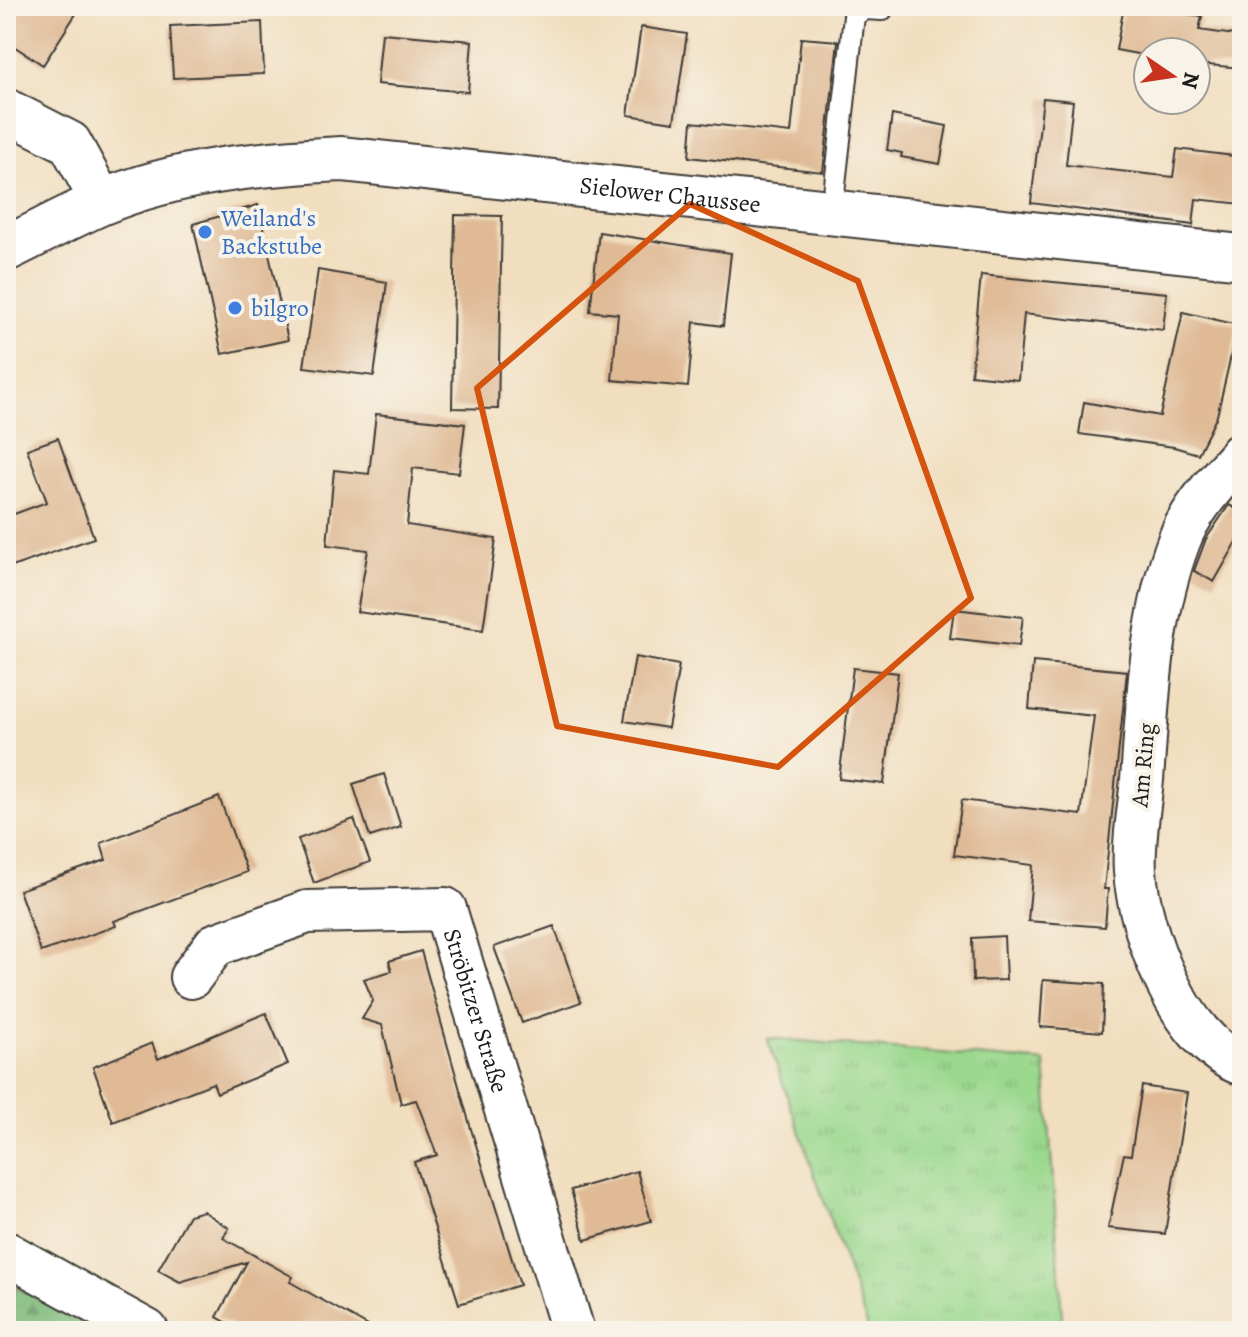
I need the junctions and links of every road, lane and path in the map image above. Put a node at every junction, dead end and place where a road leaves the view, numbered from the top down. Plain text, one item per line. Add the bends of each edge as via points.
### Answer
1 (882, 10) dead end
2 (6, 110) edge
3 (102, 202) junction
4 (832, 211) junction
5 (6, 249) edge
6 (1242, 257) edge
7 (1242, 453) edge
8 (191, 977) dead end
9 (1242, 1064) edge
10 (6, 1253) edge
11 (147, 1331) edge
12 (573, 1331) edge

1 - 4 lane via 864,9 854,16
2 - 3 street via 70,143
3 - 4 main road, Sielower Chaussee via 201,172 342,159
3 - 5 main road, Sielower Chaussee
4 - 6 main road, Sielower Chaussee
7 - 9 street, Am Ring via 1201,501 1179,540 1153,640 1135,870 1146,935 1166,983 1194,1025
8 - 12 street, Ströbitzer Straße via 215,945 307,912 445,909
10 - 11 street

